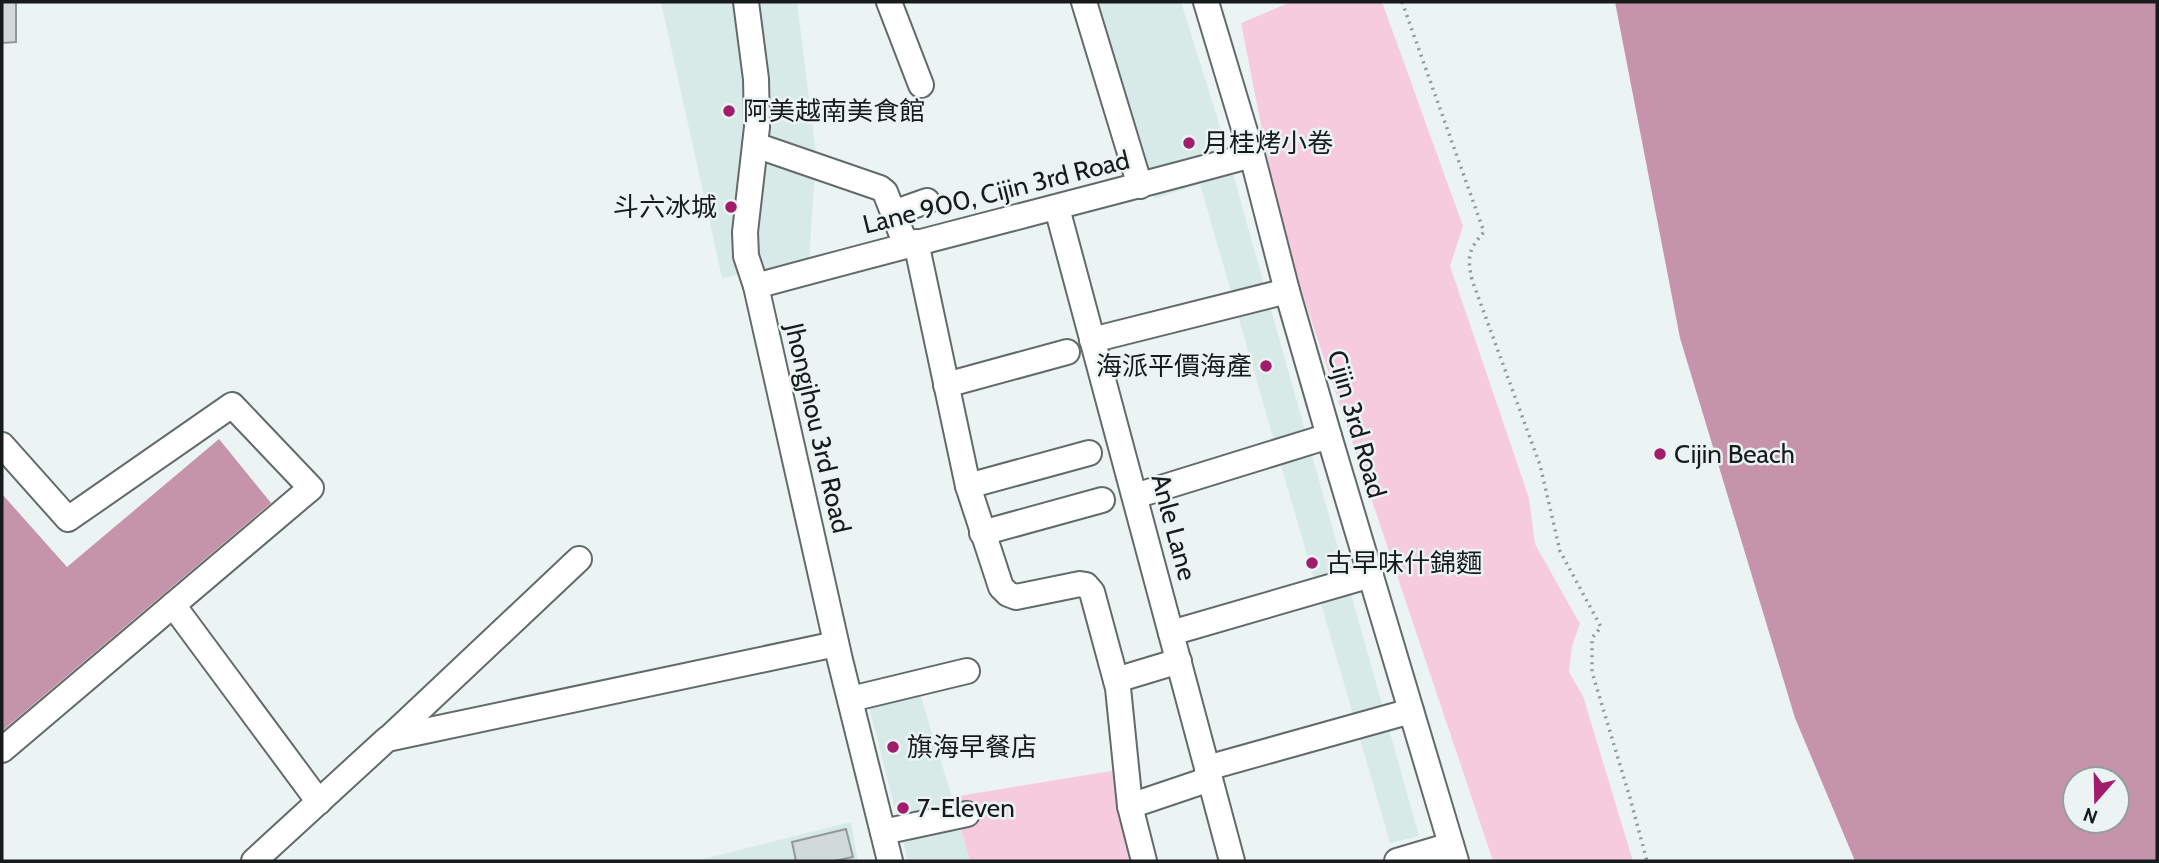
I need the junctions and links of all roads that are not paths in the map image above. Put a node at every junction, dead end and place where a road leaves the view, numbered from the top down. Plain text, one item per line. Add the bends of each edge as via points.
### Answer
1 (746, 2) edge
2 (889, 2) edge
3 (1084, 2) edge
4 (1206, 2) edge
5 (921, 85) dead end
6 (755, 145) junction
7 (1252, 155) junction
8 (1140, 186) junction
9 (927, 201) dead end
10 (1057, 208) junction
11 (893, 213) junction
12 (911, 244) junction
13 (755, 286) junction
14 (1287, 291) junction
15 (1092, 340) junction
16 (1067, 352) dead end
17 (946, 385) junction
18 (1329, 436) junction
19 (2, 445) edge
20 (1089, 453) dead end
21 (968, 486) junction
22 (1135, 496) junction
23 (1102, 500) dead end
24 (982, 533) junction
25 (579, 559) dead end
26 (1371, 575) junction
27 (173, 605) junction
28 (1171, 633) junction
29 (836, 644) junction
30 (1179, 661) junction
31 (967, 671) dead end
32 (1116, 680) junction
33 (851, 699) junction
34 (1411, 711) junction
35 (387, 739) junction
36 (2, 750) edge
37 (1209, 773) junction
38 (318, 802) junction
39 (1130, 806) junction
40 (967, 814) dead end
41 (883, 832) junction
42 (1453, 853) edge
43 (254, 861) edge
44 (890, 861) edge
45 (1144, 861) edge
46 (1232, 861) edge
47 (1397, 861) edge

1 - 6 street, Jhongjhou 3rd Road via 756,79
2 - 5 street
3 - 8 street
4 - 7 street, Cijin 3rd Road
6 - 11 street via 875,184 885,192
6 - 13 street, Jhongjhou 3rd Road via 745,232
7 - 8 street, Lane 900, Cijin 3rd Road
7 - 14 street, Cijin 3rd Road
8 - 10 street, Lane 900, Cijin 3rd Road
9 - 11 street
10 - 12 street, Lane 900, Cijin 3rd Road
10 - 15 street, Anle Lane
11 - 12 street
12 - 13 street, Lane 900, Cijin 3rd Road
12 - 17 street
13 - 29 street, Jhongjhou 3rd Road
14 - 15 street
14 - 18 street, Cijin 3rd Road
15 - 22 street, Anle Lane
16 - 17 street
17 - 21 street
18 - 22 street
18 - 26 street, Cijin 3rd Road
19 - 27 street via 68,519 232,404 311,488
20 - 21 street
21 - 24 street
22 - 28 street, Anle Lane
23 - 24 street
24 - 32 street via 1001,587 1008,594 1016,597 1086,585 1092,592
25 - 35 street
26 - 28 street
26 - 34 street, Cijin 3rd Road
27 - 36 street
27 - 38 street
28 - 30 street, Anle Lane
29 - 33 street, Jhongjhou 3rd Road
29 - 35 street
30 - 32 street
30 - 37 street, Anle Lane
31 - 33 street
32 - 39 street
33 - 41 street, Jhongjhou 3rd Road
34 - 37 street
34 - 42 street, Cijin 3rd Road
35 - 38 street
37 - 39 street
37 - 46 street, Anle Lane
38 - 43 street
39 - 45 street
40 - 41 street
41 - 44 street, Jhongjhou 3rd Road
42 - 47 street

